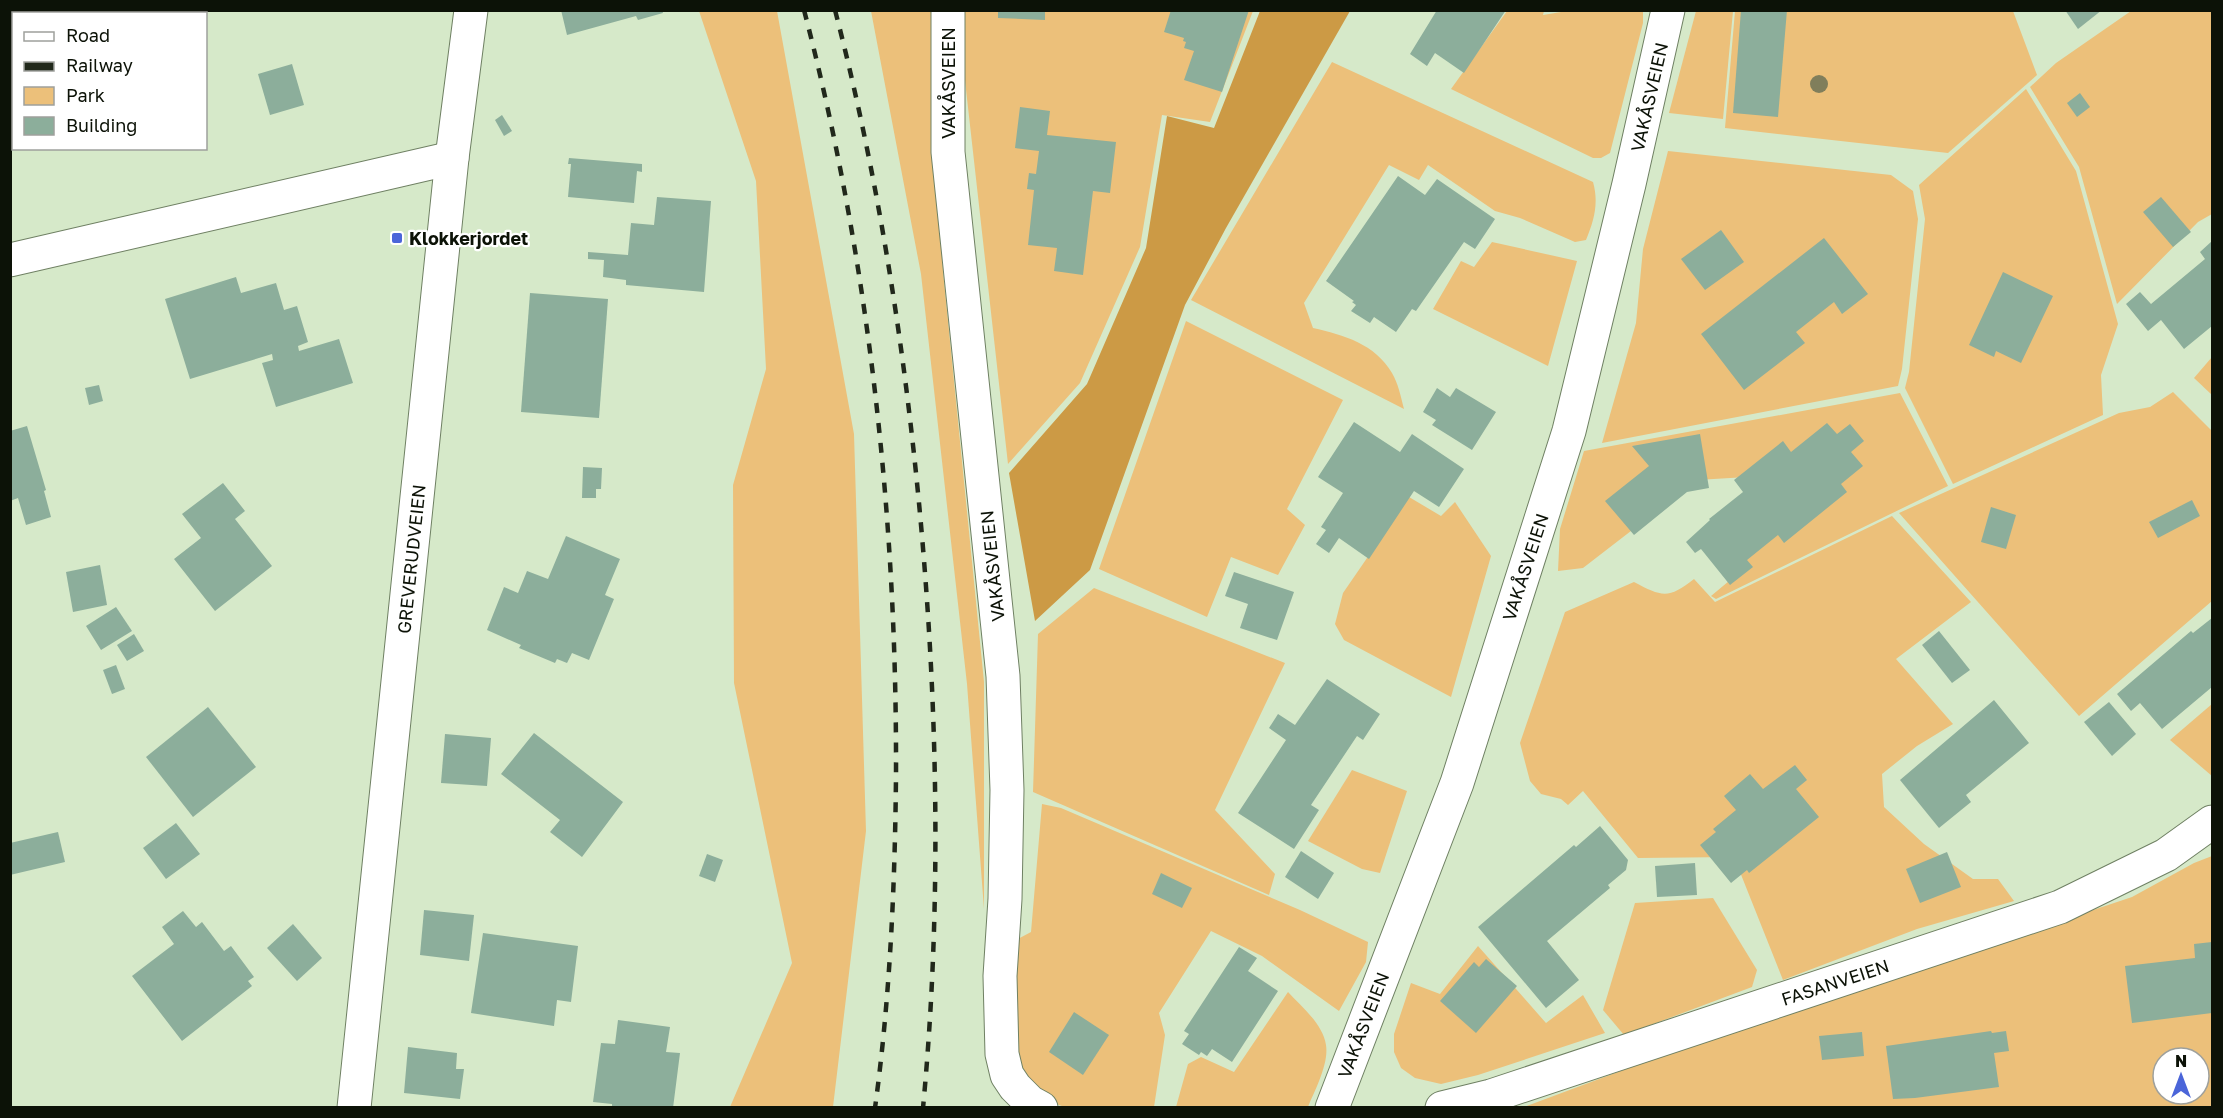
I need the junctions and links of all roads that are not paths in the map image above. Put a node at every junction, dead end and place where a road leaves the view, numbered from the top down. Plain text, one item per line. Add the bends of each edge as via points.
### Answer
1 (471, 10) edge
2 (948, 10) edge
3 (1668, 10) edge
4 (452, 158) junction
5 (10, 260) edge
6 (2212, 822) edge
7 (354, 1107) edge
8 (1041, 1107) edge
9 (1332, 1107) edge
10 (1443, 1107) edge

1 - 4 street, GREVERUDVEIEN
2 - 8 street, VAKÅSVEIEN via 948,152 1003,676 1007,790 1000,976 1002,1054 1007,1075 1015,1087
3 - 9 street, VAKÅSVEIEN via 1569,430 1457,783
4 - 5 street
4 - 7 street, GREVERUDVEIEN
6 - 10 street, FASANVEIEN via 2166,855 2060,907 1491,1096

